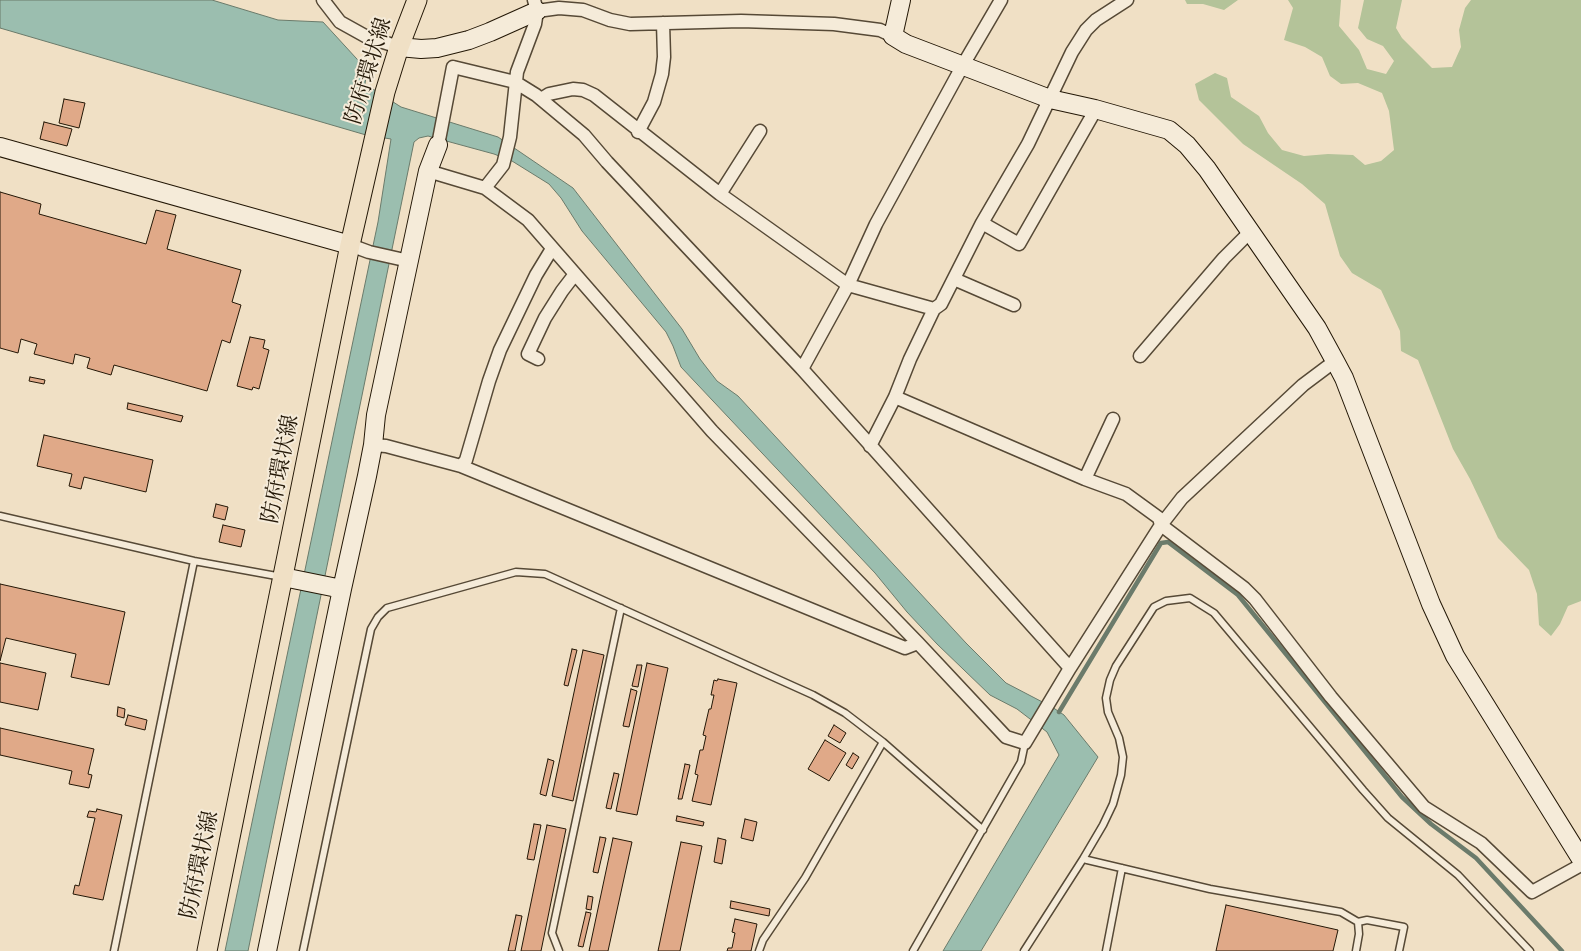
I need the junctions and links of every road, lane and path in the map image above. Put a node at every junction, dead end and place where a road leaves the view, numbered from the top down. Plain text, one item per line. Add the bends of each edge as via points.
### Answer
1 (323, 0) edge
2 (417, 0) edge
3 (901, 0) edge
4 (1001, 0) edge
5 (1127, 0) edge
6 (536, 5) edge
7 (663, 23) junction
8 (893, 36) junction
9 (399, 47) junction
10 (963, 66) junction
11 (515, 82) junction
12 (1050, 98) junction
13 (541, 99) junction
14 (1095, 109) junction
15 (760, 131) dead end
16 (638, 132) junction
17 (438, 146) joint
18 (0, 147) edge
19 (428, 170) junction
20 (485, 188) junction
21 (720, 194) junction
22 (982, 223) junction
23 (1250, 231) junction
24 (350, 245) junction
25 (553, 249) junction
26 (406, 260) junction
27 (576, 274) junction
28 (954, 280) junction
29 (848, 285) junction
30 (1014, 305) dead end
31 (934, 309) junction
32 (1140, 356) dead end
33 (538, 359) dead end
34 (1335, 361) junction
35 (802, 369) junction
36 (895, 397) junction
37 (1113, 419) dead end
38 (373, 445) junction
39 (870, 446) junction
40 (462, 466) junction
41 (1085, 479) junction
42 (0, 516) edge
43 (1161, 525) junction
44 (194, 561) junction
45 (283, 577) junction
46 (339, 589) junction
47 (621, 608) junction
48 (918, 643) junction
49 (1070, 668) junction
50 (883, 742) junction
51 (1025, 743) junction
52 (983, 830) junction
53 (1083, 859) junction
54 (1581, 859) edge
55 (1581, 864) edge
56 (1122, 868) junction
57 (1358, 922) junction
58 (114, 951) edge
59 (207, 951) edge
60 (267, 951) edge
61 (303, 951) edge
62 (559, 951) edge
63 (759, 951) edge
64 (913, 951) edge
65 (1024, 951) edge
66 (1106, 951) edge
67 (1356, 951) edge
68 (1399, 951) edge
69 (1530, 951) edge

1 - 9 street via 340,22 367,37
2 - 9 main road, 防府環状線
3 - 8 street
4 - 10 street
5 - 12 street via 1086,30
6 - 7 street via 583,10 630,24
6 - 9 street via 490,32 469,40 437,48
6 - 11 street via 535,24
7 - 8 street via 834,24 880,30
7 - 16 street via 662,74 654,102
8 - 10 street
9 - 24 main road, 防府環状線 via 372,143
10 - 12 street
10 - 29 street via 876,224
11 - 13 street
11 - 17 street via 453,67
11 - 20 street via 510,137 503,164
12 - 14 street
12 - 22 street via 1028,144
13 - 16 street via 548,94 583,90 594,95
13 - 35 street via 584,135
14 - 22 street via 1019,244
14 - 23 street via 1169,130 1207,169
15 - 21 street
16 - 21 street
17 - 19 street
18 - 24 street
19 - 20 street
19 - 26 street
20 - 25 street via 528,220
21 - 29 street
22 - 28 street
23 - 32 street
23 - 34 street via 1317,328
24 - 26 street
24 - 45 main road, 防府環状線
25 - 27 street
25 - 40 street via 536,275 500,350
26 - 38 street
27 - 33 street via 562,291 528,354
27 - 48 street via 712,431
28 - 30 street
28 - 31 street via 941,304
29 - 31 street
29 - 35 street
31 - 36 street
34 - 43 street via 1303,385 1182,498
34 - 54 street via 1427,594 1455,656
35 - 39 street
36 - 39 street
36 - 41 street
37 - 41 street
38 - 40 street
38 - 46 street
39 - 49 street
40 - 48 street via 905,648
41 - 43 street via 1126,494 1159,518
42 - 44 lane
43 - 49 street
43 - 55 street via 1255,599 1331,697 1424,807 1481,843 1532,892
44 - 45 lane
44 - 58 lane
45 - 46 street
45 - 59 main road, 防府環状線
46 - 60 street
47 - 50 lane via 814,694
47 - 61 lane via 545,574 516,572 387,608 378,617 371,629
47 - 62 lane via 552,933
48 - 51 street via 1006,737
49 - 51 street
50 - 52 lane
50 - 63 lane
51 - 52 lane via 1020,762
52 - 64 lane
53 - 56 lane
53 - 65 lane
53 - 69 lane via 1113,804 1121,775 1123,757 1106,698 1110,680 1154,607 1166,601 1190,598 1221,620 1388,818 1458,875
56 - 57 lane via 1210,889 1342,912
56 - 66 lane
57 - 67 lane via 1360,934
57 - 68 lane via 1368,920 1404,927

